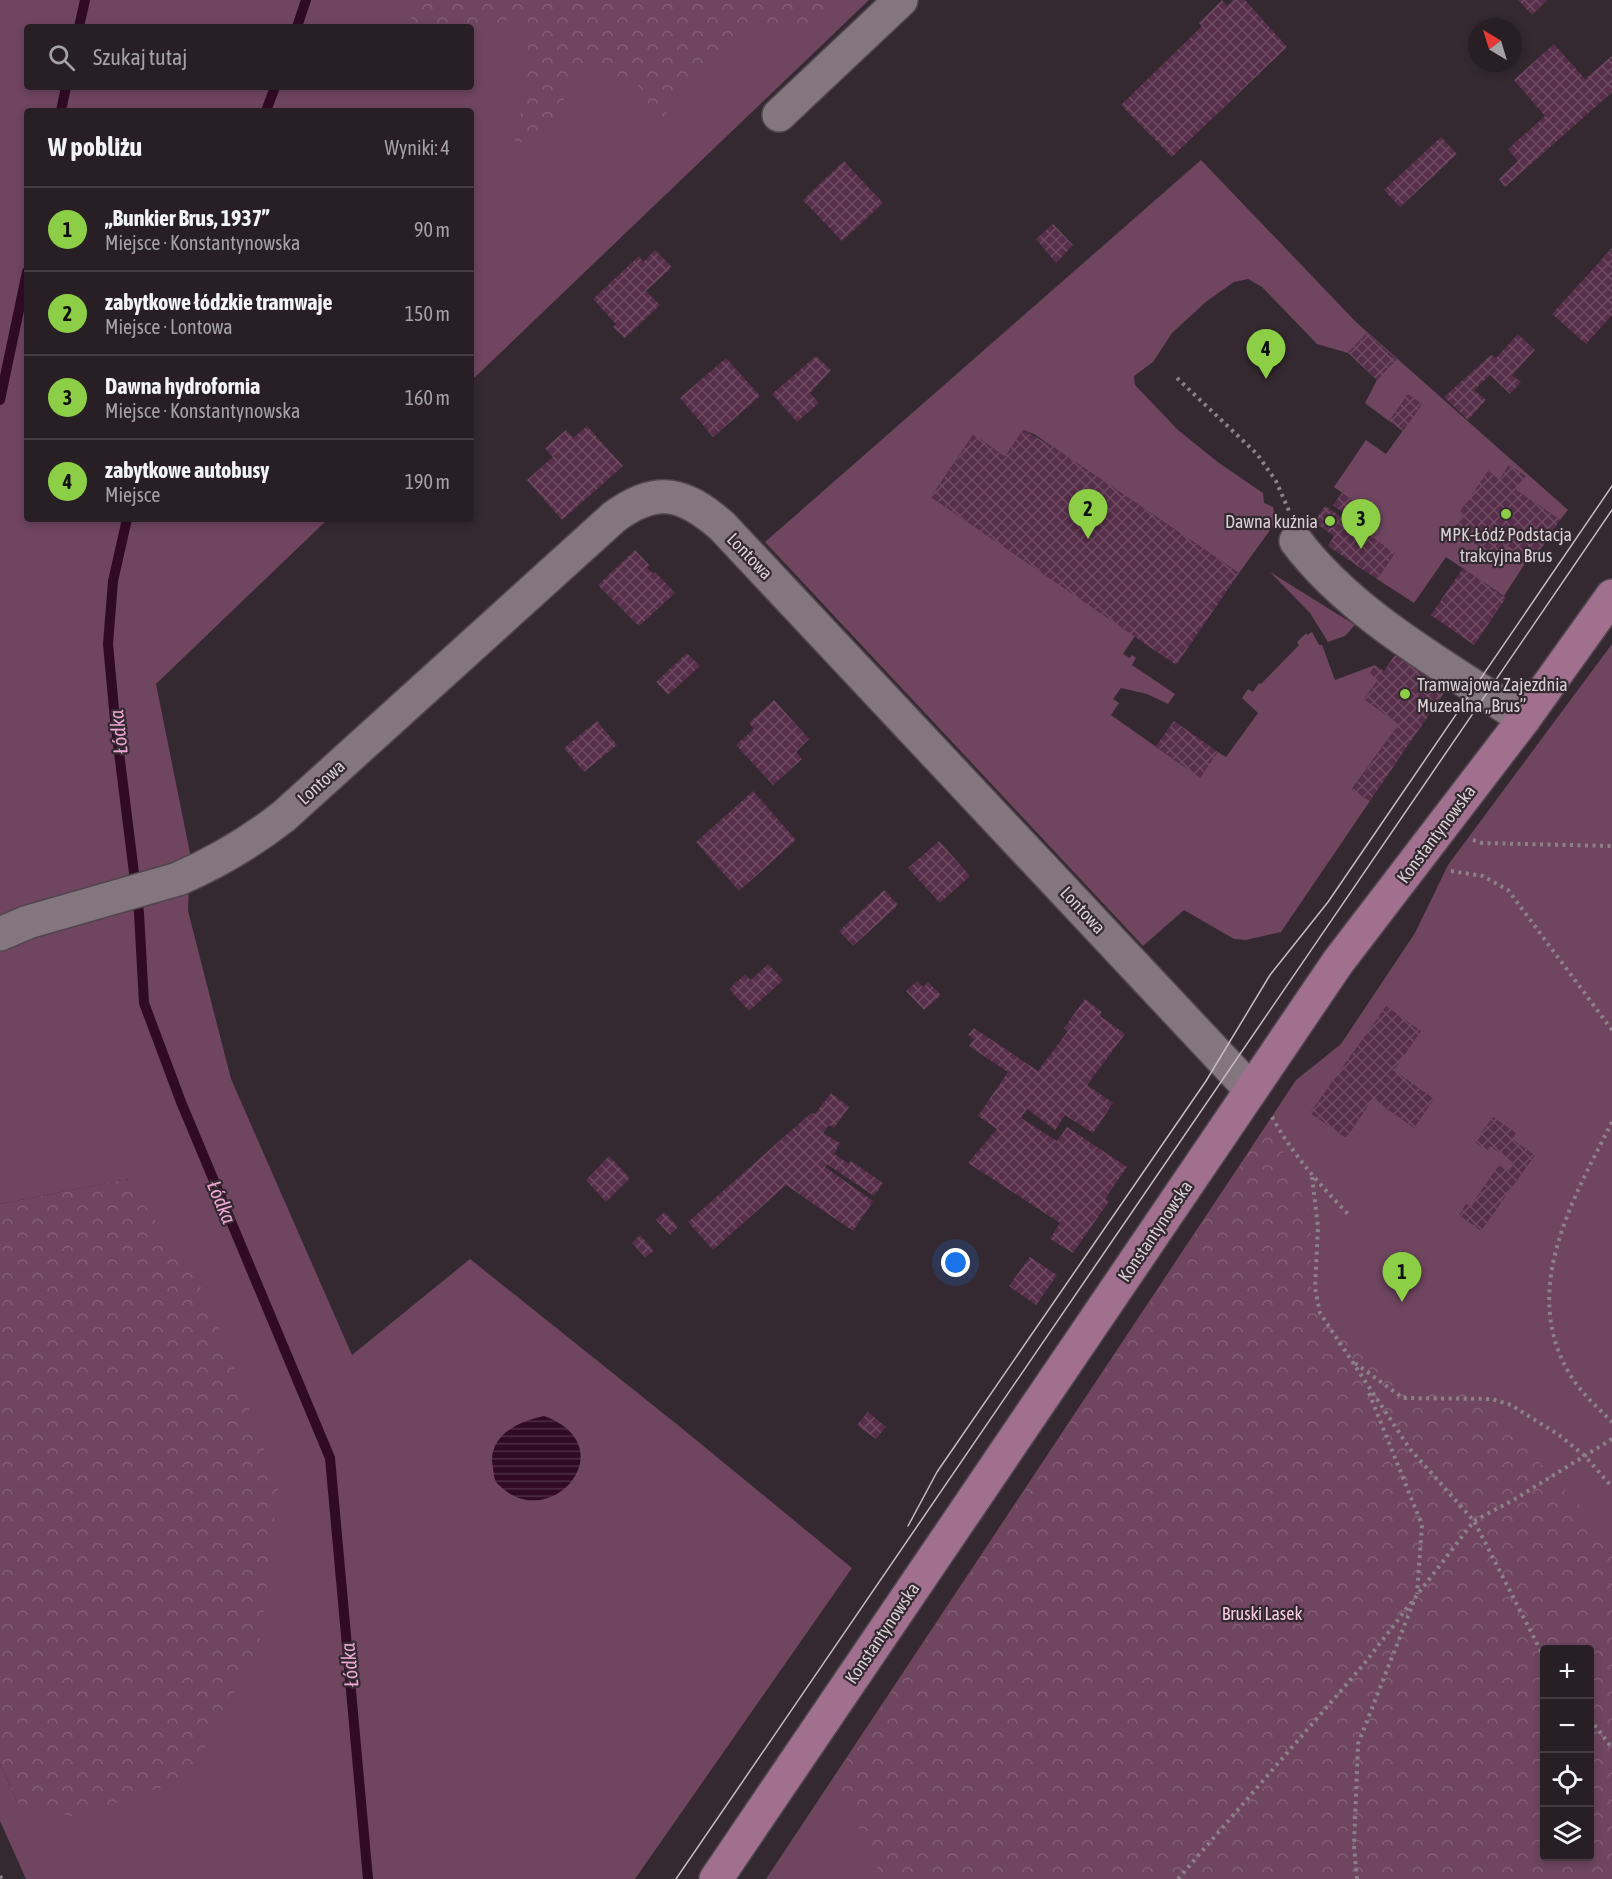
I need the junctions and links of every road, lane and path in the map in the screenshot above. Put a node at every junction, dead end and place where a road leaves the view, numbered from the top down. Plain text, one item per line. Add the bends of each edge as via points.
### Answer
1 (901, 0) edge
2 (779, 115) dead end
3 (1177, 378) dead end
4 (1296, 541) joint
5 (1612, 596) edge
6 (1524, 719) junction
7 (1442, 826) junction
8 (1612, 846) edge
9 (1408, 872) junction
10 (0, 934) edge
11 (1612, 1030) edge
12 (1251, 1090) junction
13 (1612, 1122) edge
14 (1312, 1177) junction
15 (1349, 1215) dead end
16 (1352, 1361) junction
17 (1366, 1384) junction
18 (1612, 1422) edge
19 (1612, 1439) edge
20 (1585, 1456) junction
21 (1612, 1487) edge
22 (1474, 1521) junction
23 (1416, 1596) junction
24 (1540, 1647) edge
25 (1594, 1724) edge
26 (1612, 1748) edge
27 (716, 1879) edge
28 (1178, 1879) edge
29 (1357, 1879) edge

1 - 2 street
3 - 4 path via 1257,454 1276,481 1289,510
4 - 6 street via 1315,567 1356,602
5 - 6 main road, Konstantynowska
6 - 7 main road, Konstantynowska
7 - 8 path via 1482,843
7 - 9 main road, Konstantynowska
9 - 11 path via 1439,869 1483,876 1508,890
9 - 12 main road, Konstantynowska via 1338,962
10 - 12 street, Lontowa via 178,879 229,854 284,816 614,517 640,501 677,497 722,526
12 - 14 path
12 - 27 main road, Konstantynowska
13 - 18 path via 1565,1217 1551,1268 1549,1298 1558,1351 1570,1375
14 - 15 path
14 - 16 path via 1318,1227 1315,1288 1320,1313
16 - 17 path
16 - 20 path via 1403,1398 1492,1399 1511,1405
17 - 22 path via 1410,1449
17 - 23 path via 1422,1525
19 - 20 path
20 - 21 path
20 - 22 path
22 - 23 path
22 - 24 path
23 - 28 path via 1364,1664
23 - 29 path via 1358,1744 1354,1846
25 - 26 path

